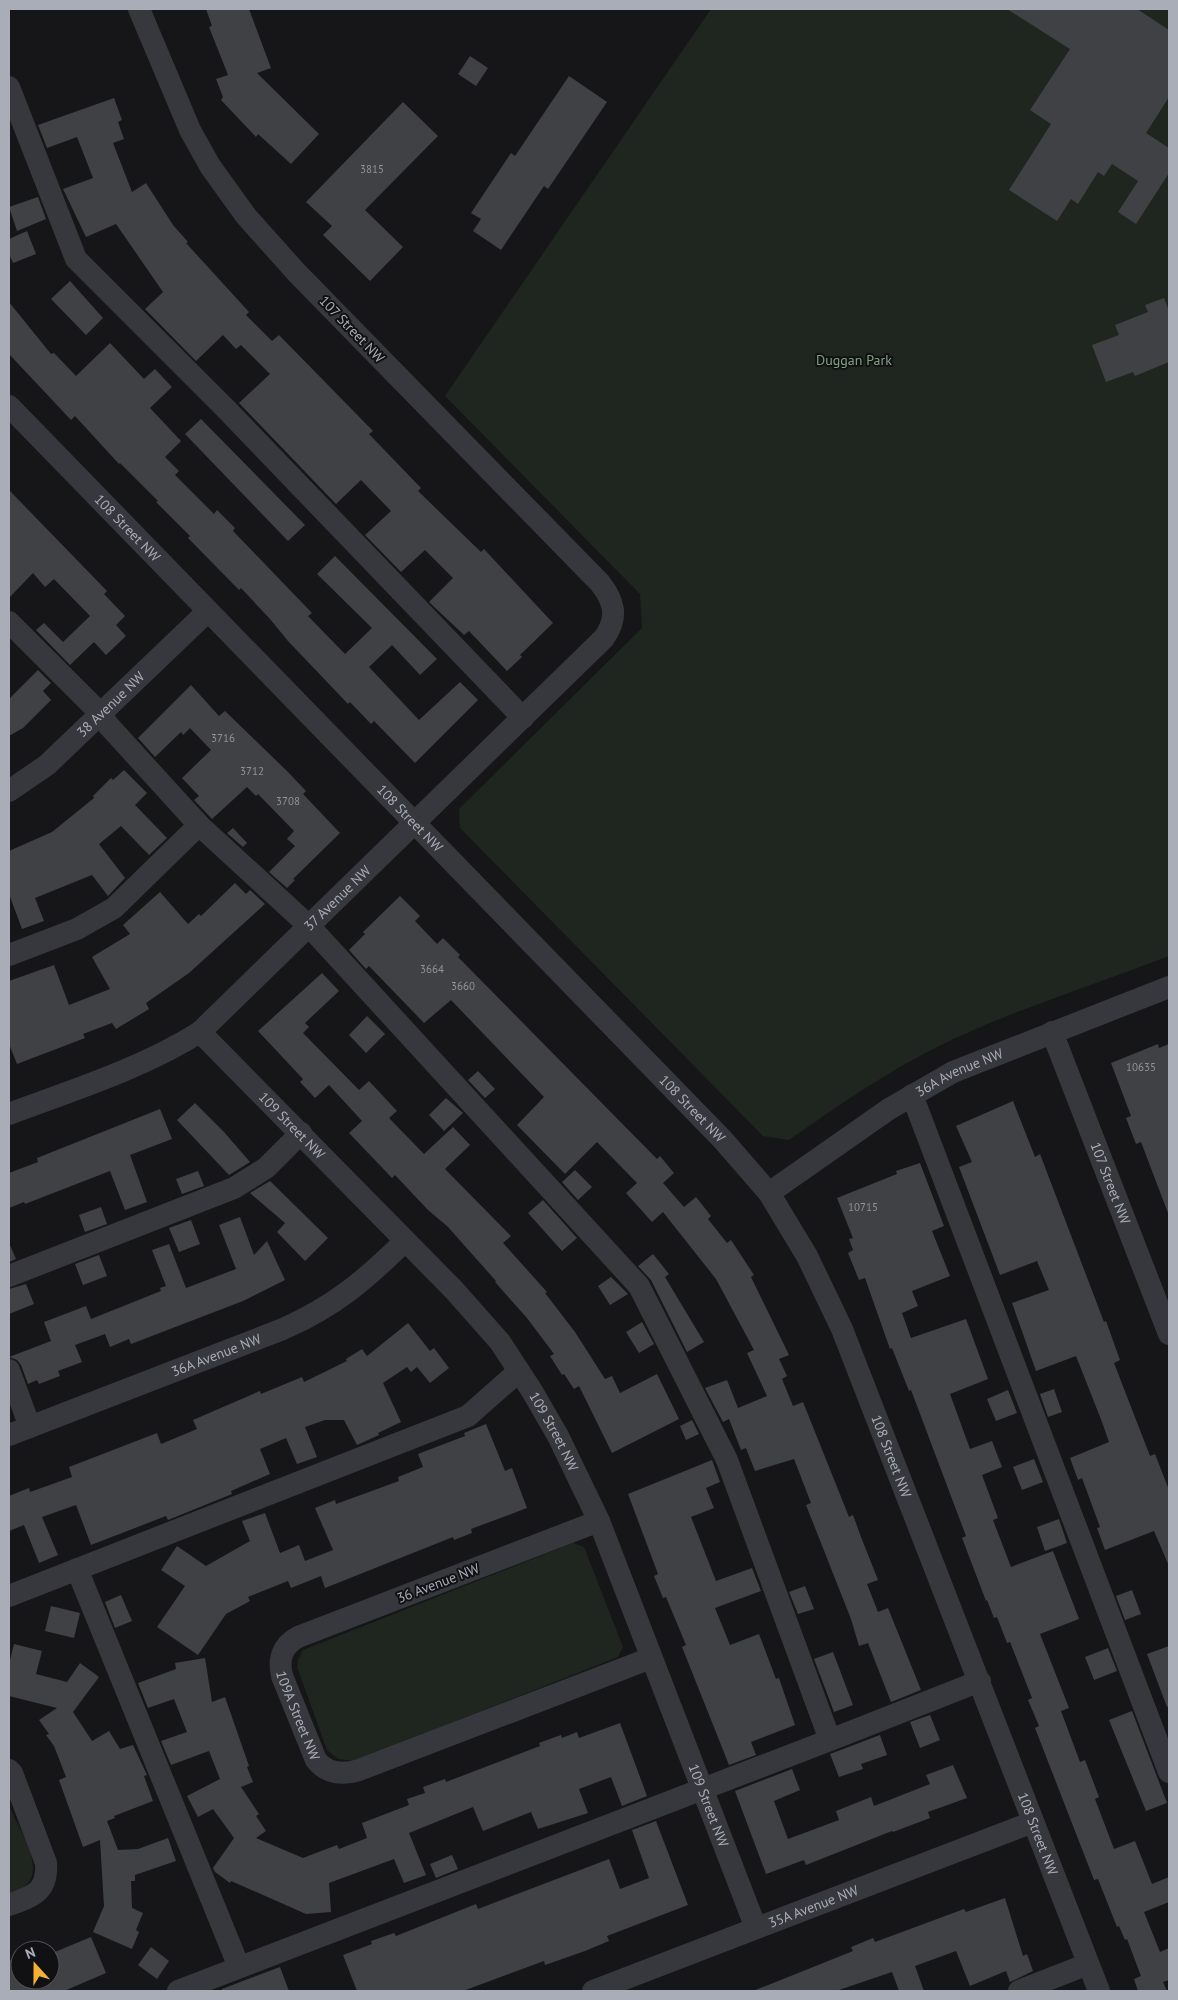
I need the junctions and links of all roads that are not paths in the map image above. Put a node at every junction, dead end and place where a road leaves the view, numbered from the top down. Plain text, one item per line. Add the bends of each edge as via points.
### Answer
1 (139, 9) edge
2 (9, 87) edge
3 (9, 406) edge
4 (208, 611) junction
5 (615, 613) joint
6 (9, 622) edge
7 (100, 714) junction
8 (523, 718) junction
9 (9, 791) edge
10 (415, 823) junction
11 (199, 825) junction
12 (310, 927) junction
13 (9, 955) edge
14 (1169, 987) edge
15 (200, 1032) junction
16 (1052, 1032) junction
17 (912, 1095) junction
18 (9, 1114) edge
19 (301, 1133) junction
20 (769, 1193) junction
21 (405, 1241) junction
22 (9, 1276) edge
23 (1169, 1334) edge
24 (9, 1370) edge
25 (519, 1371) junction
26 (30, 1427) junction
27 (9, 1435) edge
28 (599, 1521) junction
29 (77, 1569) junction
30 (9, 1596) edge
31 (282, 1652) joint
32 (650, 1658) junction
33 (980, 1681) junction
34 (830, 1740) junction
35 (9, 1770) edge
36 (1169, 1772) edge
37 (702, 1789) junction
38 (1034, 1822) junction
39 (9, 1905) edge
40 (756, 1928) junction
41 (1088, 1964) junction
42 (239, 1968) junction
43 (178, 1991) edge
44 (593, 1991) edge
45 (1019, 1991) edge
46 (1098, 1991) edge

1 - 5 street, 107 Street NW via 190,130 210,166 246,216 302,278 600,583 610,597
2 - 8 street via 76,260 232,416
3 - 4 street, 108 Street NW
4 - 7 street, 38 Avenue NW
4 - 10 street, 108 Street NW
5 - 8 street, 37 Avenue NW via 604,638
6 - 7 street
7 - 9 street, 38 Avenue NW via 47,765
7 - 11 street
8 - 10 street, 37 Avenue NW
10 - 12 street, 37 Avenue NW
10 - 20 street, 108 Street NW via 723,1140
11 - 12 street
11 - 13 street via 114,908 77,929
12 - 15 street, 37 Avenue NW
12 - 34 street via 640,1286 727,1460
14 - 16 street, 36A Avenue NW
15 - 18 street, 37 Avenue NW via 146,1062
15 - 19 street, 109 Street NW
16 - 17 street, 36A Avenue NW via 953,1072
16 - 23 street, 107 Street NW
17 - 20 street, 36A Avenue NW
17 - 36 street
19 - 21 street, 109 Street NW
19 - 22 street via 266,1168 234,1188
20 - 33 street, 108 Street NW via 807,1256 842,1329
21 - 25 street, 109 Street NW via 500,1342
21 - 26 street, 36A Avenue NW via 366,1280 314,1315
24 - 26 street
25 - 28 street, 109 Street NW via 558,1436
25 - 29 street via 468,1416
26 - 27 street, 36A Avenue NW
28 - 31 street, 36 Avenue NW via 298,1637
28 - 32 street, 109 Street NW
29 - 30 street
29 - 42 street
31 - 32 street, 109A Street NW via 282,1676 316,1760 321,1767 342,1773 359,1770
32 - 37 street, 109 Street NW
33 - 34 street
33 - 38 street, 108 Street NW
34 - 37 street
35 - 39 street via 46,1863 45,1883 38,1892
37 - 40 street, 109 Street NW
37 - 42 street
38 - 40 street, 35A Avenue NW
38 - 41 street, 108 Street NW
40 - 44 street, 35A Avenue NW
41 - 45 street
41 - 46 street, 108 Street NW
42 - 43 street

